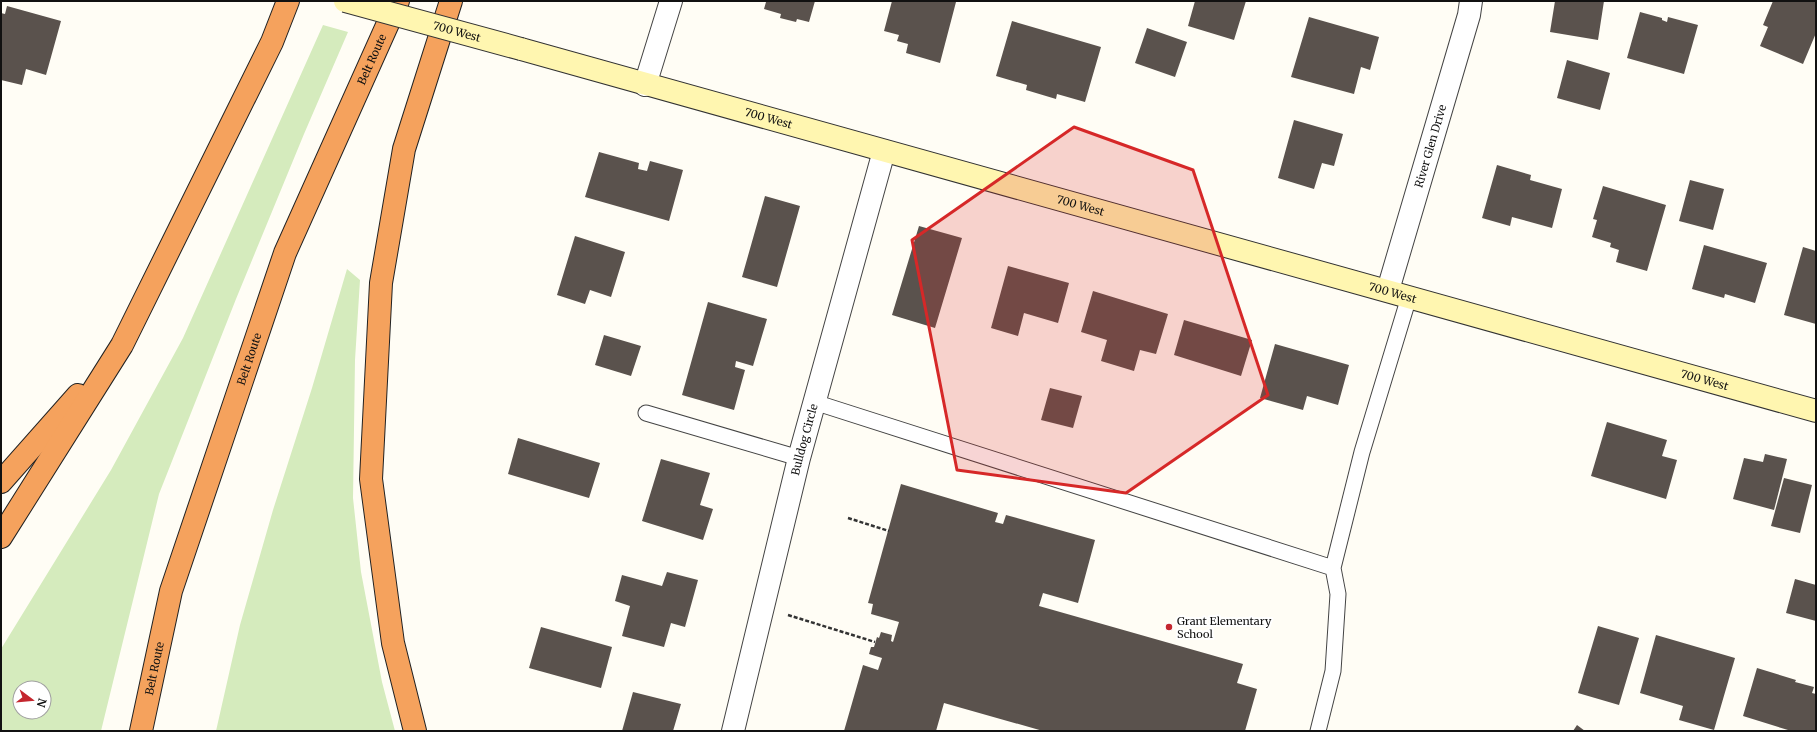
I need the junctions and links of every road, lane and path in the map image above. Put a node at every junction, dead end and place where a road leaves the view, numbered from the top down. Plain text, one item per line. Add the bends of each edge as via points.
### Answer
1 (288, 1) edge
2 (345, 1) edge
3 (398, 1) edge
4 (451, 1) edge
5 (671, 1) edge
6 (1472, 1) edge
7 (645, 85) junction
8 (884, 151) junction
9 (1388, 290) junction
10 (1410, 297) junction
11 (122, 345) junction
12 (814, 402) junction
13 (1816, 411) edge
14 (646, 413) dead end
15 (798, 458) junction
16 (1, 482) edge
17 (848, 518) dead end
18 (889, 530) dead end
19 (1, 537) edge
20 (1333, 568) junction
21 (762, 608) junction
22 (875, 642) dead end
23 (141, 731) edge
24 (415, 731) edge
25 (733, 731) edge
26 (1318, 731) edge

1 - 11 highway via 272,42
2 - 7 main road, 700 West, bridge
3 - 23 highway, Belt Route via 285,253 171,591
4 - 24 highway via 404,150 381,283 371,479 393,643
5 - 7 street
6 - 9 street, River Glen Drive
7 - 8 main road, 700 West
8 - 9 main road, 700 West
8 - 12 street, Bulldog Circle
9 - 10 main road, 700 West
10 - 13 main road, 700 West
10 - 20 lane via 1362,452
11 - 16 highway
11 - 19 highway
12 - 15 street, Bulldog Circle
12 - 20 lane
14 - 15 lane
15 - 21 street, Bulldog Circle
17 - 18 path
20 - 26 lane via 1338,594 1333,671
21 - 22 path
21 - 25 street, Bulldog Circle

